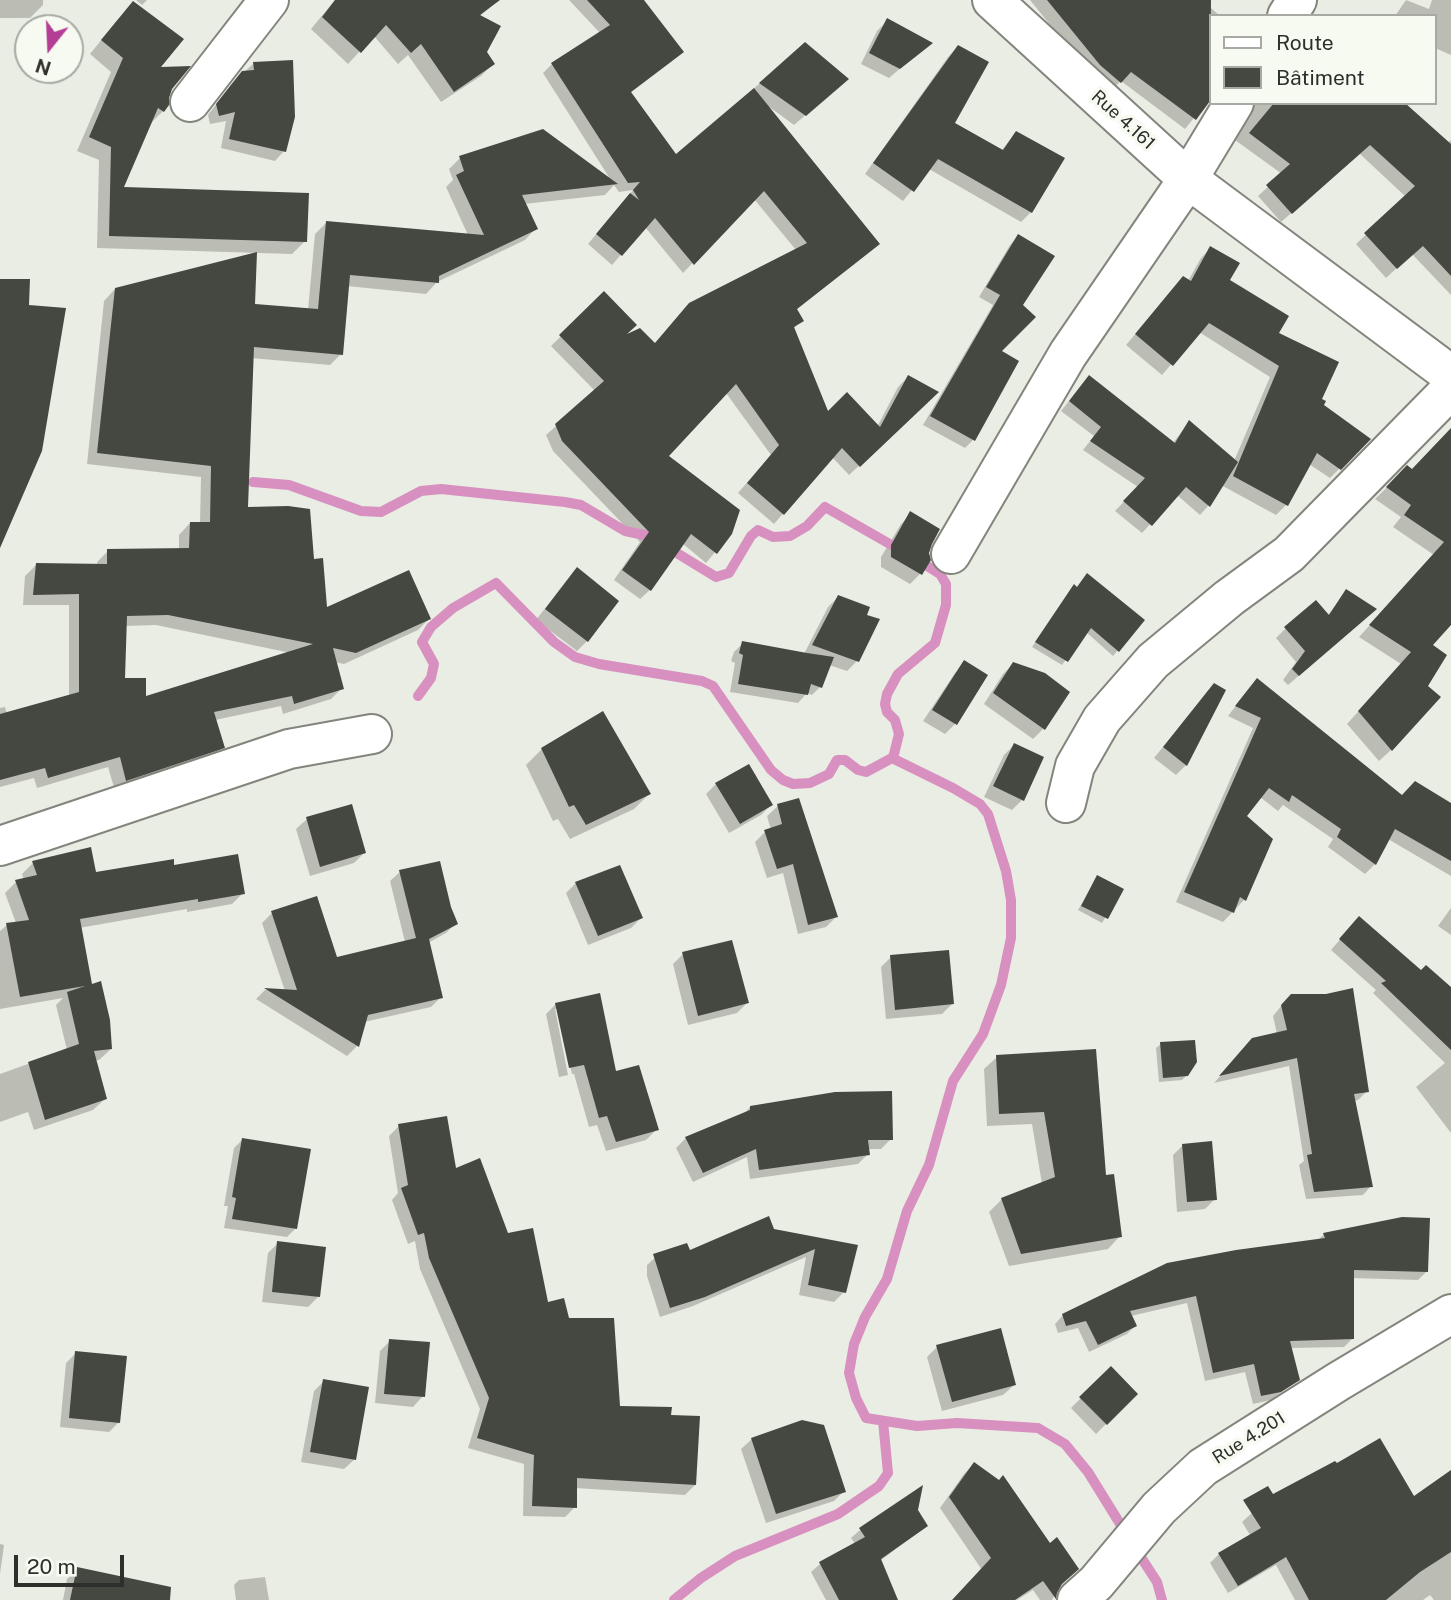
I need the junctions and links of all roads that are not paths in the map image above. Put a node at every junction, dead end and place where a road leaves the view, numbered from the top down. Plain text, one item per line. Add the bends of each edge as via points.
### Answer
1 (269, 0) edge
2 (992, 0) edge
3 (190, 102) dead end
4 (1233, 105) edge
5 (1188, 179) junction
6 (1451, 375) edge
7 (1451, 389) edge
8 (951, 554) dead end
9 (372, 734) dead end
10 (1066, 803) dead end
11 (0, 846) edge
12 (1451, 1314) edge
13 (1087, 1591) edge

1 - 3 street
2 - 5 street, Rue 4.161
4 - 5 street
5 - 6 street, Rue 4.161
5 - 8 street via 1068,354
7 - 10 street via 1289,554 1153,661 1102,719 1074,765
9 - 11 street via 289,750
12 - 13 street, Rue 4.201 via 1203,1467 1159,1508

